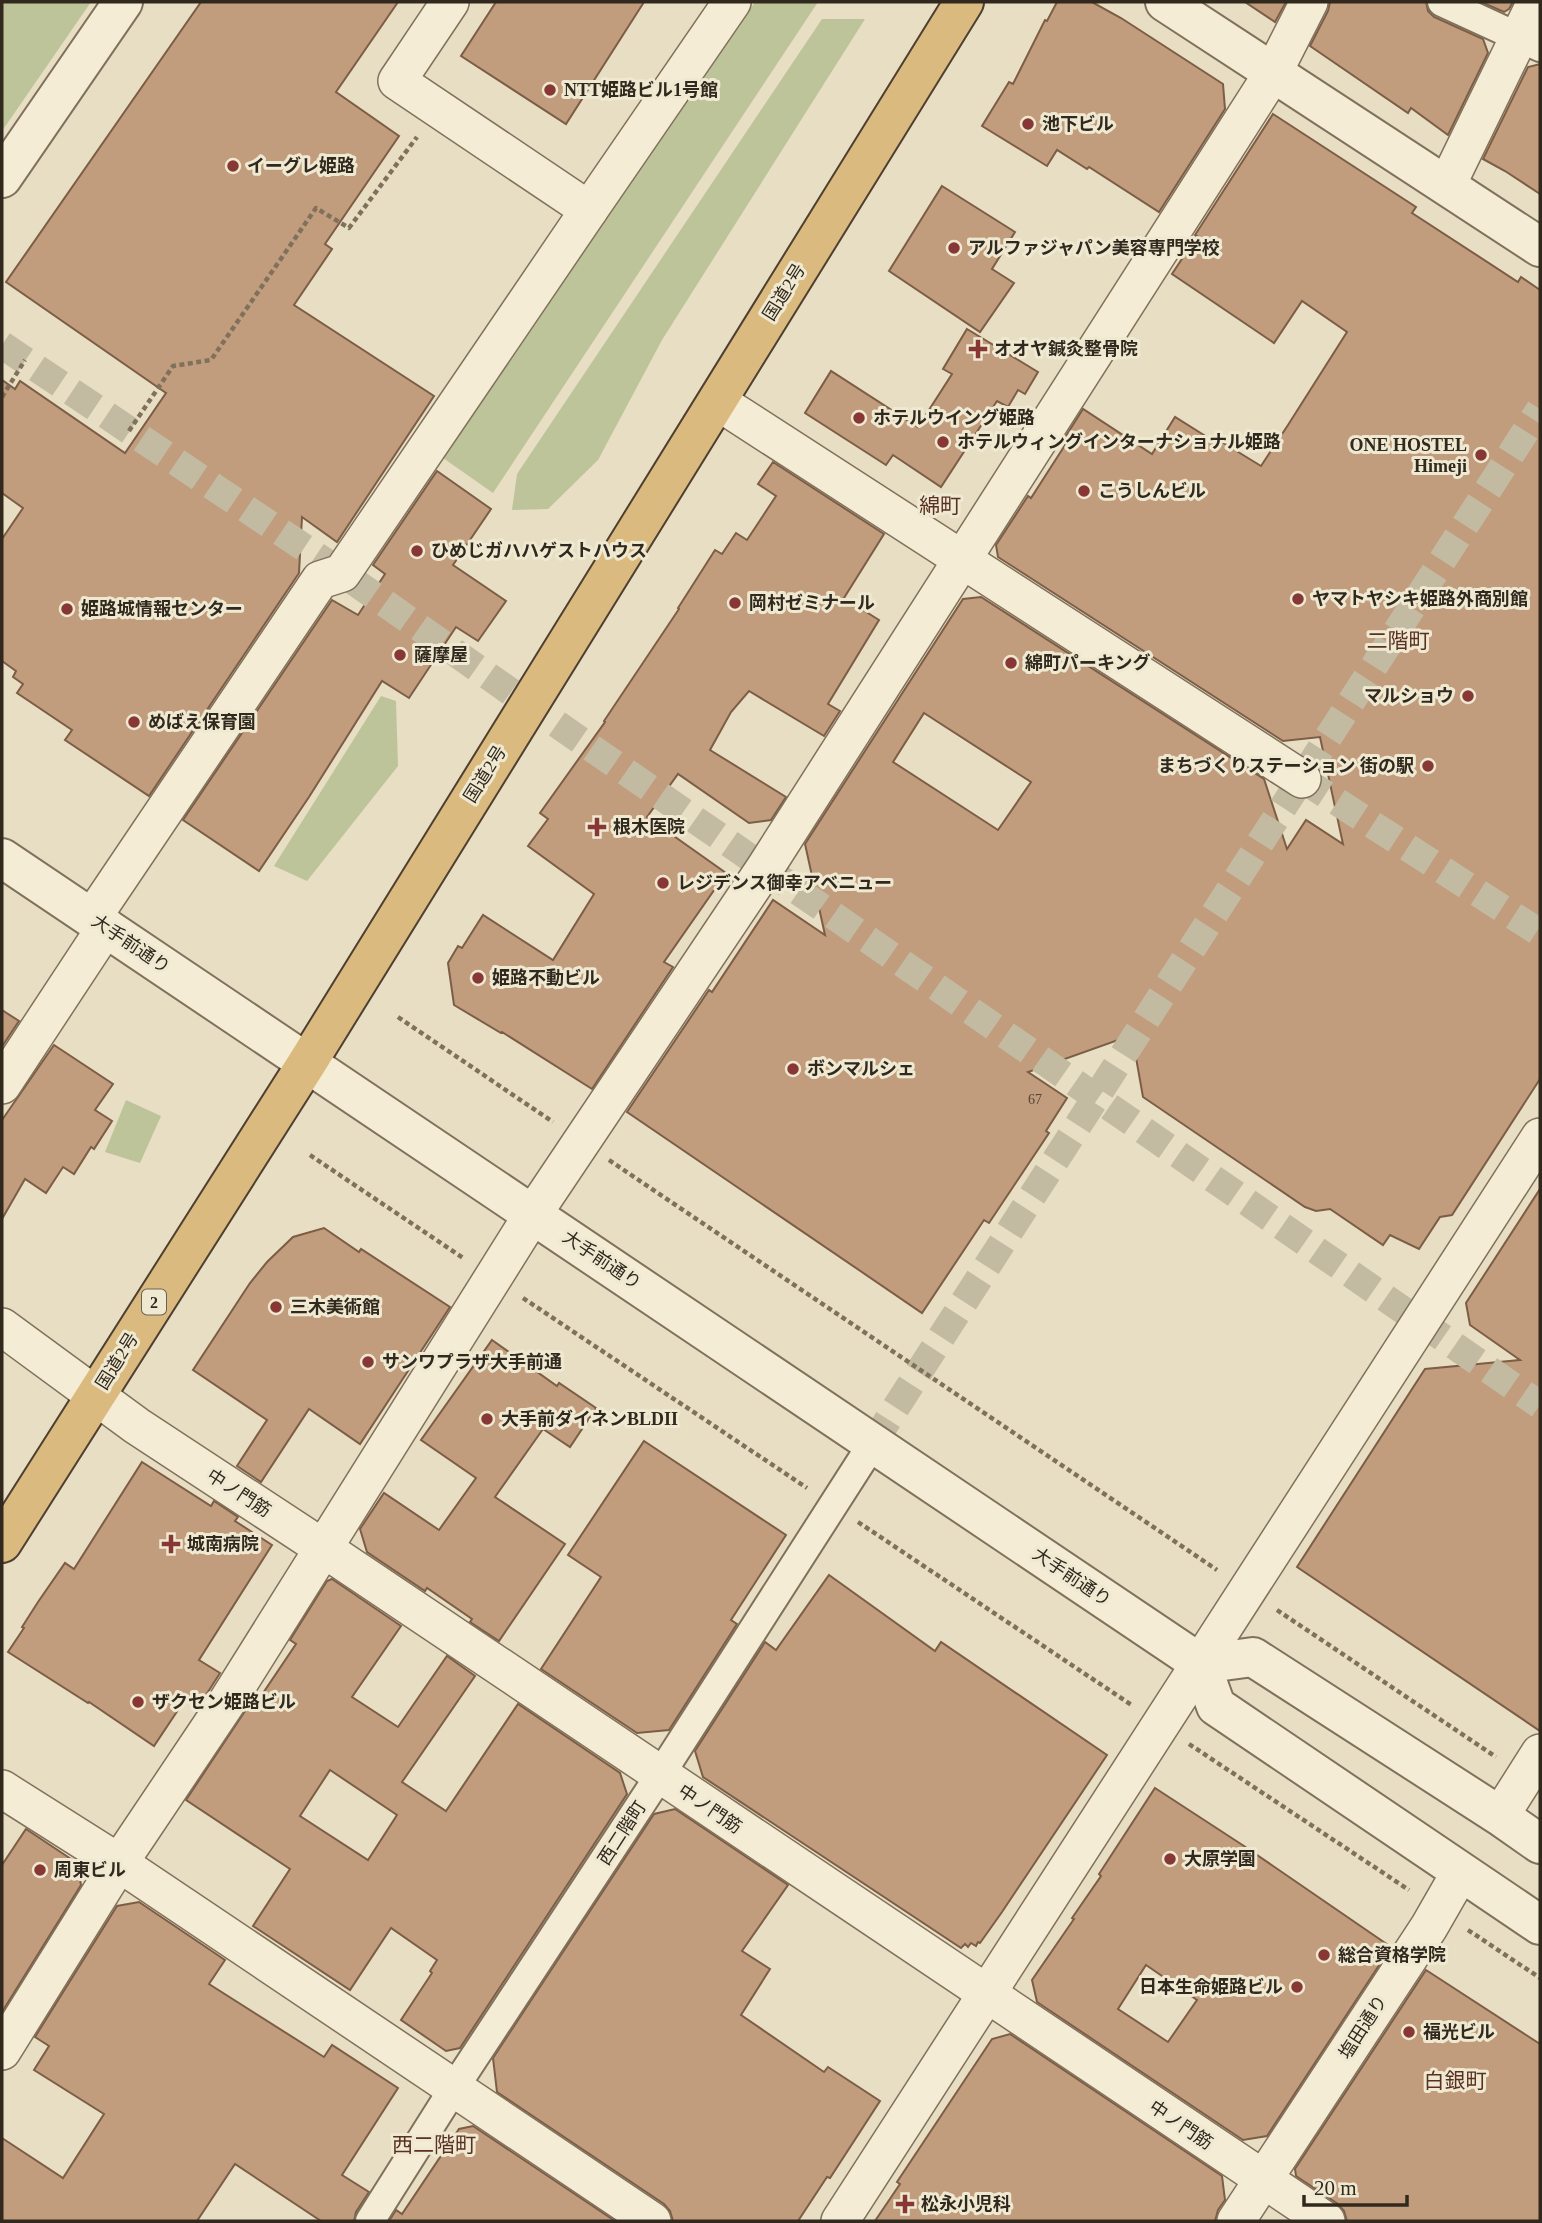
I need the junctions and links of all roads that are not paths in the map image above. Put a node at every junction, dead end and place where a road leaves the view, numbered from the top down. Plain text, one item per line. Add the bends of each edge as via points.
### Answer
1 (123, 2) edge
2 (450, 2) edge
3 (732, 2) edge
4 (964, 2) edge
5 (1165, 2) edge
6 (1309, 2) edge
7 (1442, 2) edge
8 (1536, 2) edge
9 (1530, 43) edge
10 (1273, 73) junction
11 (2, 178) edge
12 (1447, 185) junction
13 (589, 210) junction
14 (1540, 247) edge
15 (717, 401) junction
16 (961, 560) junction
17 (1302, 779) tunnel mouth
18 (3, 861) edge
19 (99, 923) junction
20 (307, 1063) junction
21 (2, 1085) edge
22 (1540, 1138) edge
23 (533, 1214) junction
24 (2, 1327) edge
25 (95, 1396) junction
26 (873, 1443) junction
27 (2, 1543) edge
28 (323, 1548) junction
29 (1201, 1664) junction
30 (1533, 1765) edge
31 (660, 1775) junction
32 (2, 1789) edge
33 (1500, 1816) junction
34 (1540, 1844) edge
35 (119, 1863) junction
36 (1460, 1873) junction
37 (1540, 1925) edge
38 (986, 1993) junction
39 (2, 2051) edge
40 (454, 2088) junction
41 (1262, 2179) junction
42 (370, 2221) edge
43 (652, 2221) edge
44 (839, 2221) edge
45 (1236, 2221) edge
46 (1326, 2221) edge

1 - 11 street
2 - 13 street via 397,81
3 - 13 street
4 - 15 highway, 国道2号 / 2
5 - 10 street
6 - 10 street
7 - 9 street
8 - 9 street
9 - 12 street
10 - 12 street
10 - 16 street
12 - 14 street
13 - 19 street via 342,573 320,580
15 - 16 street
15 - 20 highway, 国道2号 / 2
16 - 17 street
16 - 23 street via 765,868
18 - 19 street, 大手前通り
19 - 20 street, 大手前通り
19 - 21 street
20 - 23 street, 大手前通り
20 - 25 highway, 国道2号 / 2
22 - 29 street
23 - 26 street, 大手前通り
23 - 28 street
24 - 25 street, 中ノ門筋
25 - 27 highway, 国道2号 / 2
25 - 28 street, 中ノ門筋
26 - 29 street, 大手前通り
26 - 31 street, 西二階町
28 - 31 street, 中ノ門筋
28 - 35 street
29 - 33 street via 1252,1657
29 - 36 street via 1216,1706
29 - 38 street
30 - 33 street
31 - 38 street, 中ノ門筋
31 - 40 street, 西二階町
32 - 35 street
33 - 34 street
35 - 39 street
35 - 40 street
36 - 37 street
36 - 41 street, 塩田通り
38 - 41 street, 中ノ門筋
38 - 44 street
40 - 42 street, 西二階町
40 - 43 street
41 - 45 street, 塩田通り
41 - 46 street, 中ノ門筋

